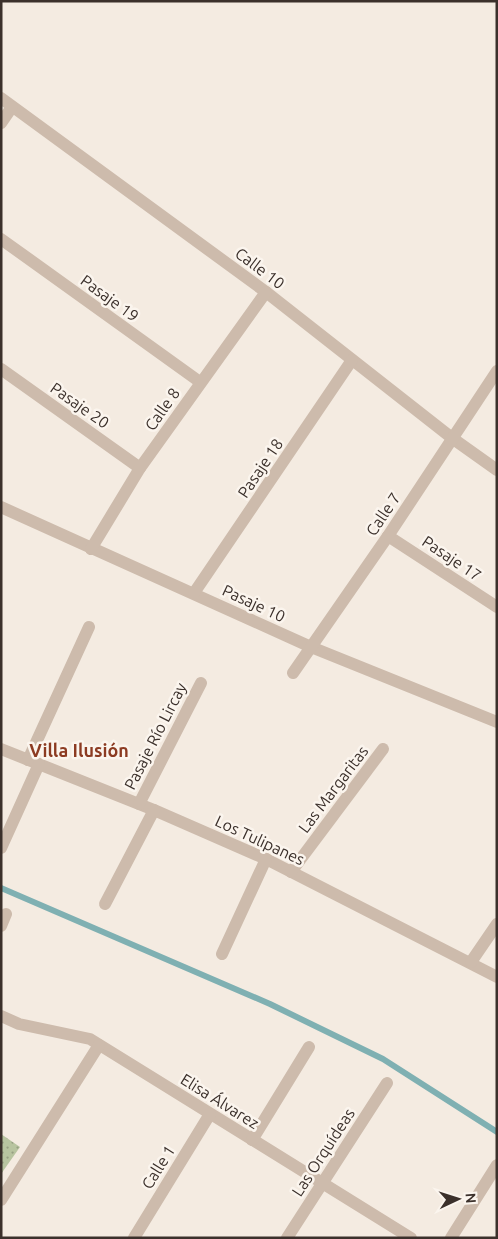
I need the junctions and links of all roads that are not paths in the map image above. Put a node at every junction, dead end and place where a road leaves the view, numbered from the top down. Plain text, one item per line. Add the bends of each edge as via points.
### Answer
1 (1, 98) edge
2 (12, 107) junction
3 (1, 123) edge
4 (1, 239) edge
5 (266, 292) junction
6 (352, 360) junction
7 (1, 369) edge
8 (497, 371) edge
9 (200, 382) junction
10 (452, 438) junction
11 (140, 468) junction
12 (497, 470) edge
13 (1, 507) edge
14 (388, 536) junction
15 (91, 549) junction
16 (194, 593) junction
17 (497, 608) edge
18 (89, 626) dead end
19 (311, 646) junction
20 (293, 673) dead end
21 (201, 683) dead end
22 (497, 722) edge
23 (1, 749) edge
24 (383, 749) dead end
25 (33, 762) junction
26 (139, 804) junction
27 (154, 810) junction
28 (1, 848) edge
29 (266, 859) junction
30 (290, 872) junction
31 (105, 904) dead end
32 (497, 924) edge
33 (222, 954) dead end
34 (471, 962) junction
35 (497, 977) edge
36 (1, 1016) edge
37 (99, 1045) junction
38 (309, 1047) dead end
39 (387, 1083) dead end
40 (210, 1114) junction
41 (252, 1140) junction
42 (497, 1165) edge
43 (322, 1183) junction
44 (1, 1200) edge
45 (134, 1238) edge
46 (287, 1238) edge
47 (411, 1238) edge
48 (452, 1238) edge

1 - 2 street, Calle 10
2 - 3 street
2 - 5 street, Calle 10
4 - 9 street, Pasaje 19
5 - 6 street, Calle 10
5 - 9 street, Calle 8
6 - 10 street, Calle 10
6 - 16 street, Pasaje 18
7 - 11 street, Pasaje 20
8 - 10 street, Calle 7
9 - 11 street, Calle 8
10 - 12 street, Calle 10
10 - 14 street, Calle 7
11 - 15 street, Calle 8
13 - 15 street, Pasaje 10
14 - 17 street, Pasaje 17
14 - 19 street, Calle 7
15 - 16 street, Pasaje 10
16 - 19 street, Pasaje 10
18 - 25 street
19 - 20 street, Calle 7
19 - 22 street, Pasaje 10
21 - 26 street, Pasaje Río Lircay
23 - 25 street, Los Tulipanes
24 - 30 street, Las Margaritas
25 - 26 street, Los Tulipanes
25 - 28 street
26 - 27 street, Los Tulipanes
27 - 29 street, Los Tulipanes
27 - 31 street, Pasaje Río Lircay
29 - 30 street, Los Tulipanes
29 - 33 street
30 - 34 street, Los Tulipanes
32 - 34 street
34 - 35 street, Los Tulipanes
36 - 37 street, Elisa Álvarez via 19,1024 90,1039
37 - 40 street, Elisa Álvarez
37 - 44 street
38 - 41 street
39 - 43 street, Las Orquídeas
40 - 41 street, Elisa Álvarez
40 - 45 street, Calle 1
41 - 43 street, Elisa Álvarez
42 - 48 street
43 - 46 street, Las Orquídeas
43 - 47 street, Elisa Álvarez

